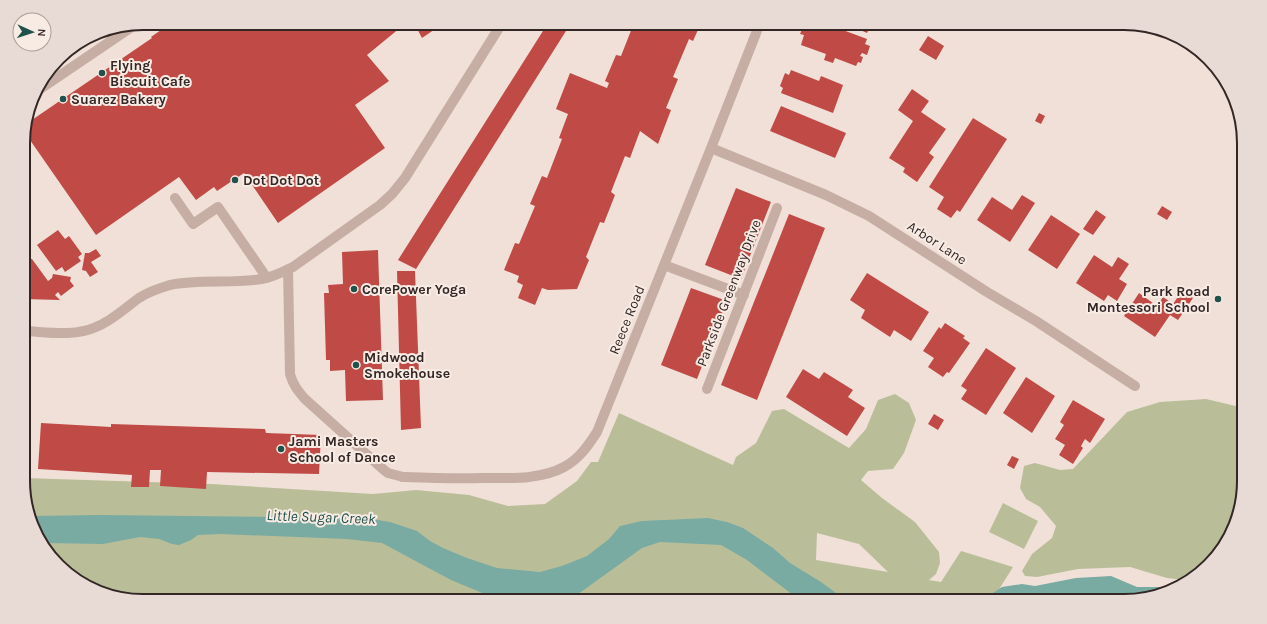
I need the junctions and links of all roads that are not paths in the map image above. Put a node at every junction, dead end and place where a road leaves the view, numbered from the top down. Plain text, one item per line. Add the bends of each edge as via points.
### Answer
1 (498, 30) edge
2 (757, 30) edge
3 (125, 31) edge
4 (46, 86) edge
5 (711, 148) junction
6 (175, 198) dead end
7 (777, 208) dead end
8 (664, 265) junction
9 (288, 269) junction
10 (267, 278) junction
11 (744, 295) junction
12 (30, 331) edge
13 (1135, 386) dead end
14 (707, 389) dead end

1 - 9 street via 405,178 392,194
2 - 5 street, Reece Road
3 - 4 street
5 - 8 street, Reece Road
5 - 13 street, Arbor Lane via 841,201 869,216
6 - 10 street via 193,224 218,207
7 - 11 street, Parkside Greenway Drive
8 - 9 street, Reece Road via 597,432 576,459 563,467 533,476 431,479 388,473 298,392 290,374
8 - 11 street
9 - 10 street
10 - 12 street via 171,285 141,297 110,320 81,332
11 - 14 street, Parkside Greenway Drive

